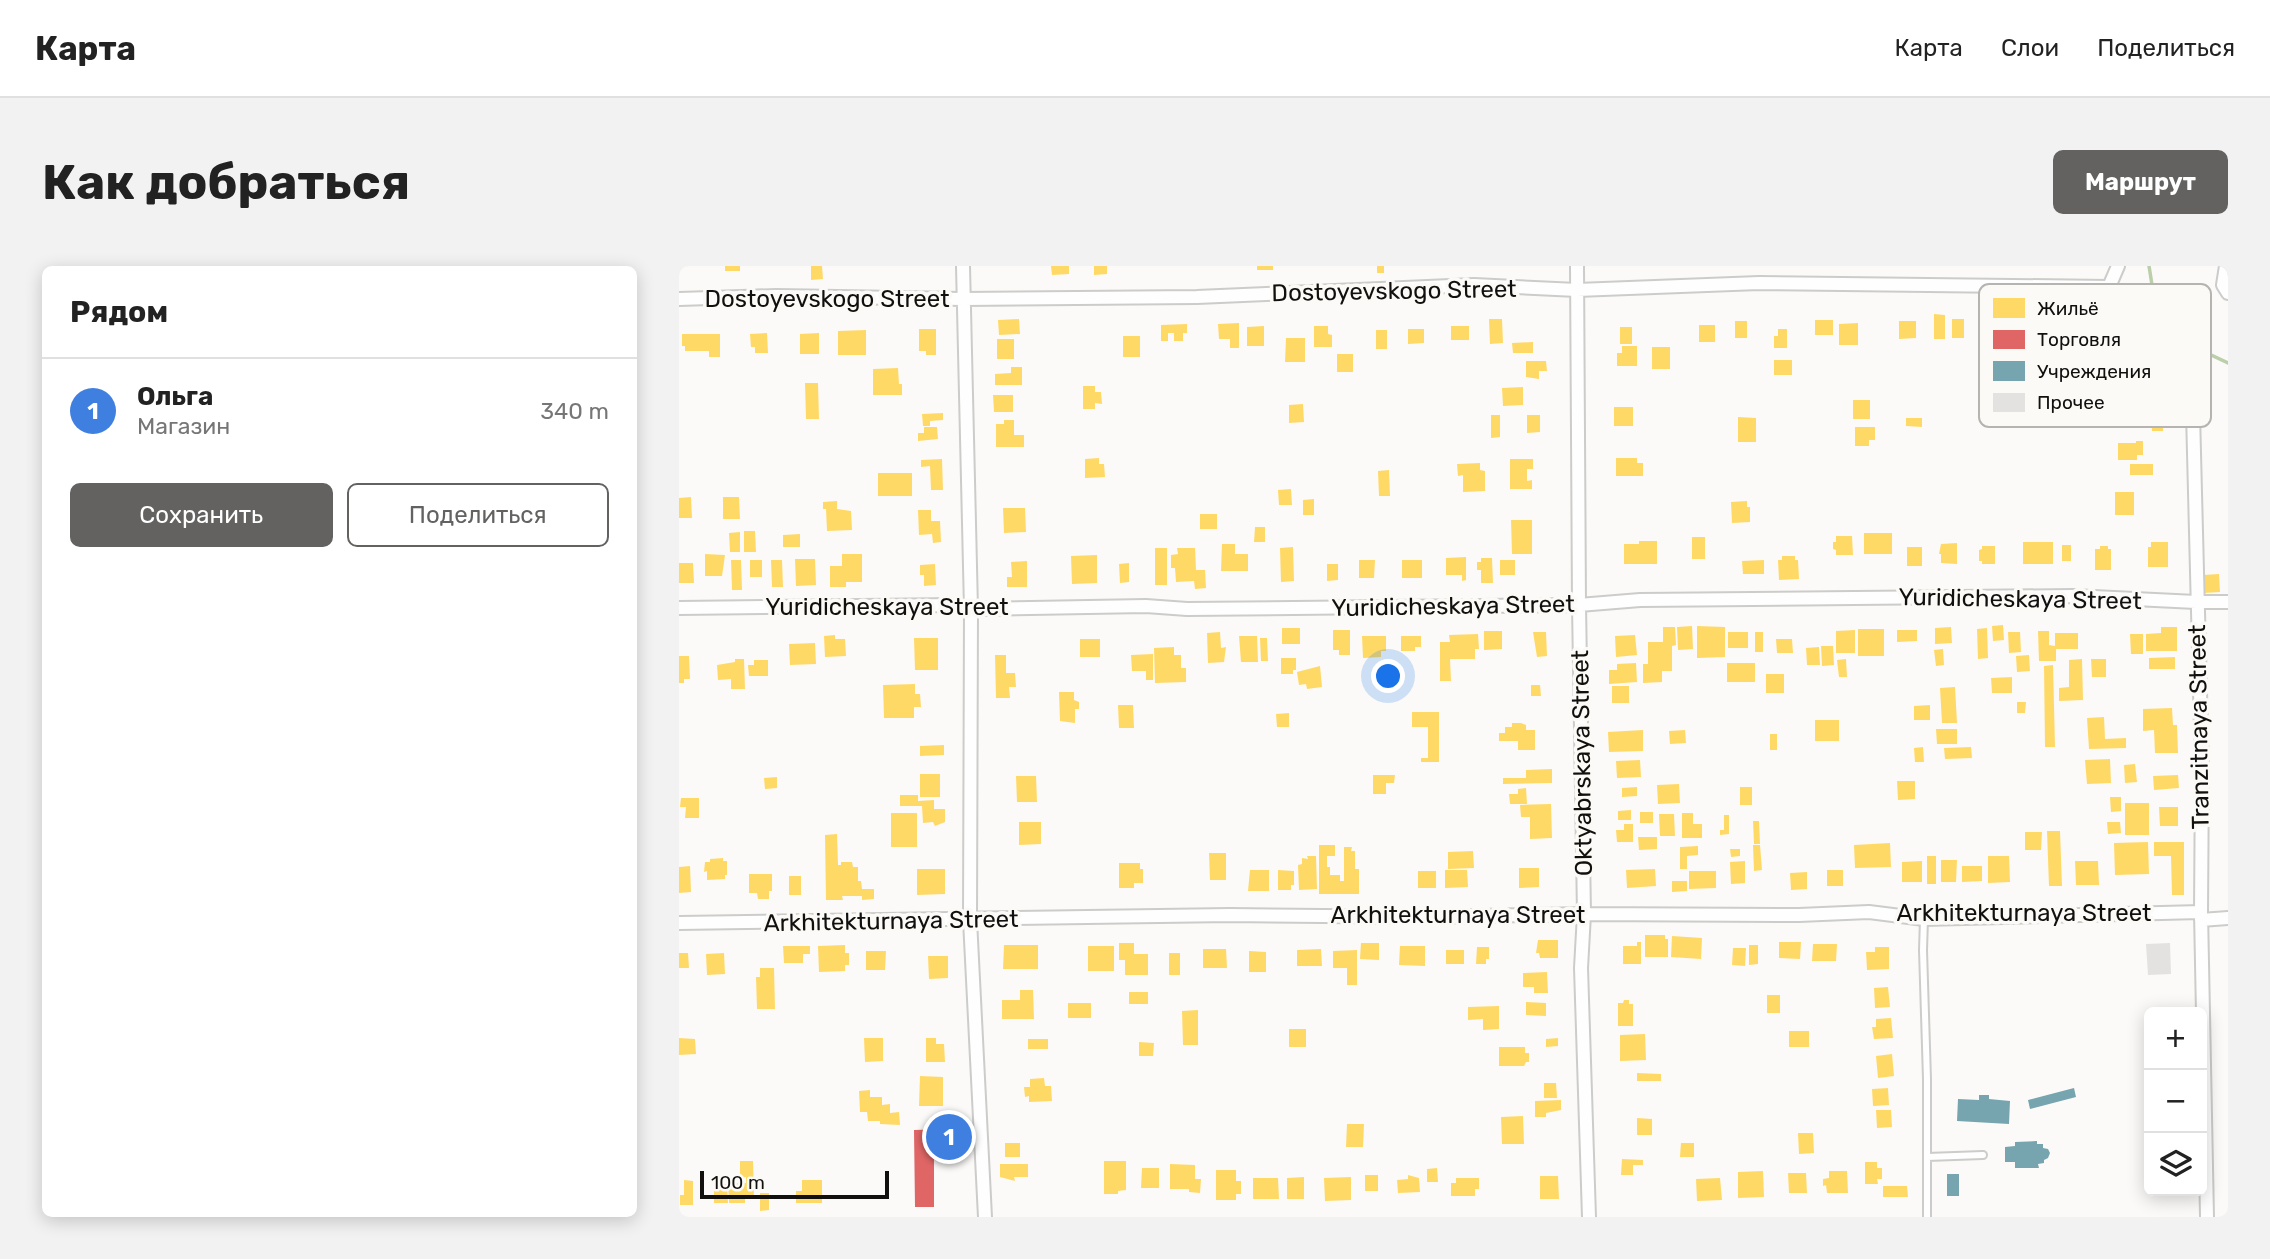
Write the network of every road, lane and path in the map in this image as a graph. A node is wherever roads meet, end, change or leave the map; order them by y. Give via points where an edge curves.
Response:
1 (963, 266) edge
2 (1577, 266) edge
3 (2118, 266) edge
4 (2226, 266) edge
5 (2110, 284) edge
6 (1979, 286) edge
7 (1577, 290) junction
8 (2228, 293) edge
9 (679, 299) edge
10 (963, 299) junction
11 (2193, 427) edge
12 (2228, 602) edge
13 (2196, 603) junction
14 (1579, 605) junction
15 (679, 608) edge
16 (971, 609) junction
17 (1584, 914) junction
18 (2201, 916) junction
19 (2228, 918) edge
20 (1924, 919) junction
21 (970, 920) junction
22 (679, 923) edge
23 (1983, 1155) dead end
24 (1927, 1157) junction
25 (985, 1217) edge
26 (1589, 1217) edge
27 (1927, 1217) edge
28 (2207, 1217) edge

1 - 10 street
2 - 7 street, Oktyabrskaya Street
3 - 5 street
4 - 8 street via 2223,285
6 - 7 street, Dostoyevskogo Street via 1759,283
7 - 10 street, Dostoyevskogo Street via 1475,285 1198,297
7 - 14 street, Oktyabrskaya Street
9 - 10 street, Dostoyevskogo Street
10 - 16 street
11 - 13 street, Tranzitnaya Street
12 - 13 street, Yuridicheskaya Street
13 - 14 street, Yuridicheskaya Street via 2073,596 1640,600
13 - 18 street, Tranzitnaya Street
14 - 16 street, Yuridicheskaya Street
14 - 17 street, Oktyabrskaya Street
15 - 16 street, Yuridicheskaya Street via 957,605
16 - 21 street
17 - 20 street, Arkhitekturnaya Street via 1869,912
17 - 21 street, Arkhitekturnaya Street
17 - 26 street, Oktyabrskaya Street via 1581,968
18 - 19 street, Arkhitekturnaya Street
18 - 20 street, Arkhitekturnaya Street
18 - 28 street, Tranzitnaya Street
20 - 24 lane
21 - 22 street, Arkhitekturnaya Street
21 - 25 street
23 - 24 lane
24 - 27 lane

